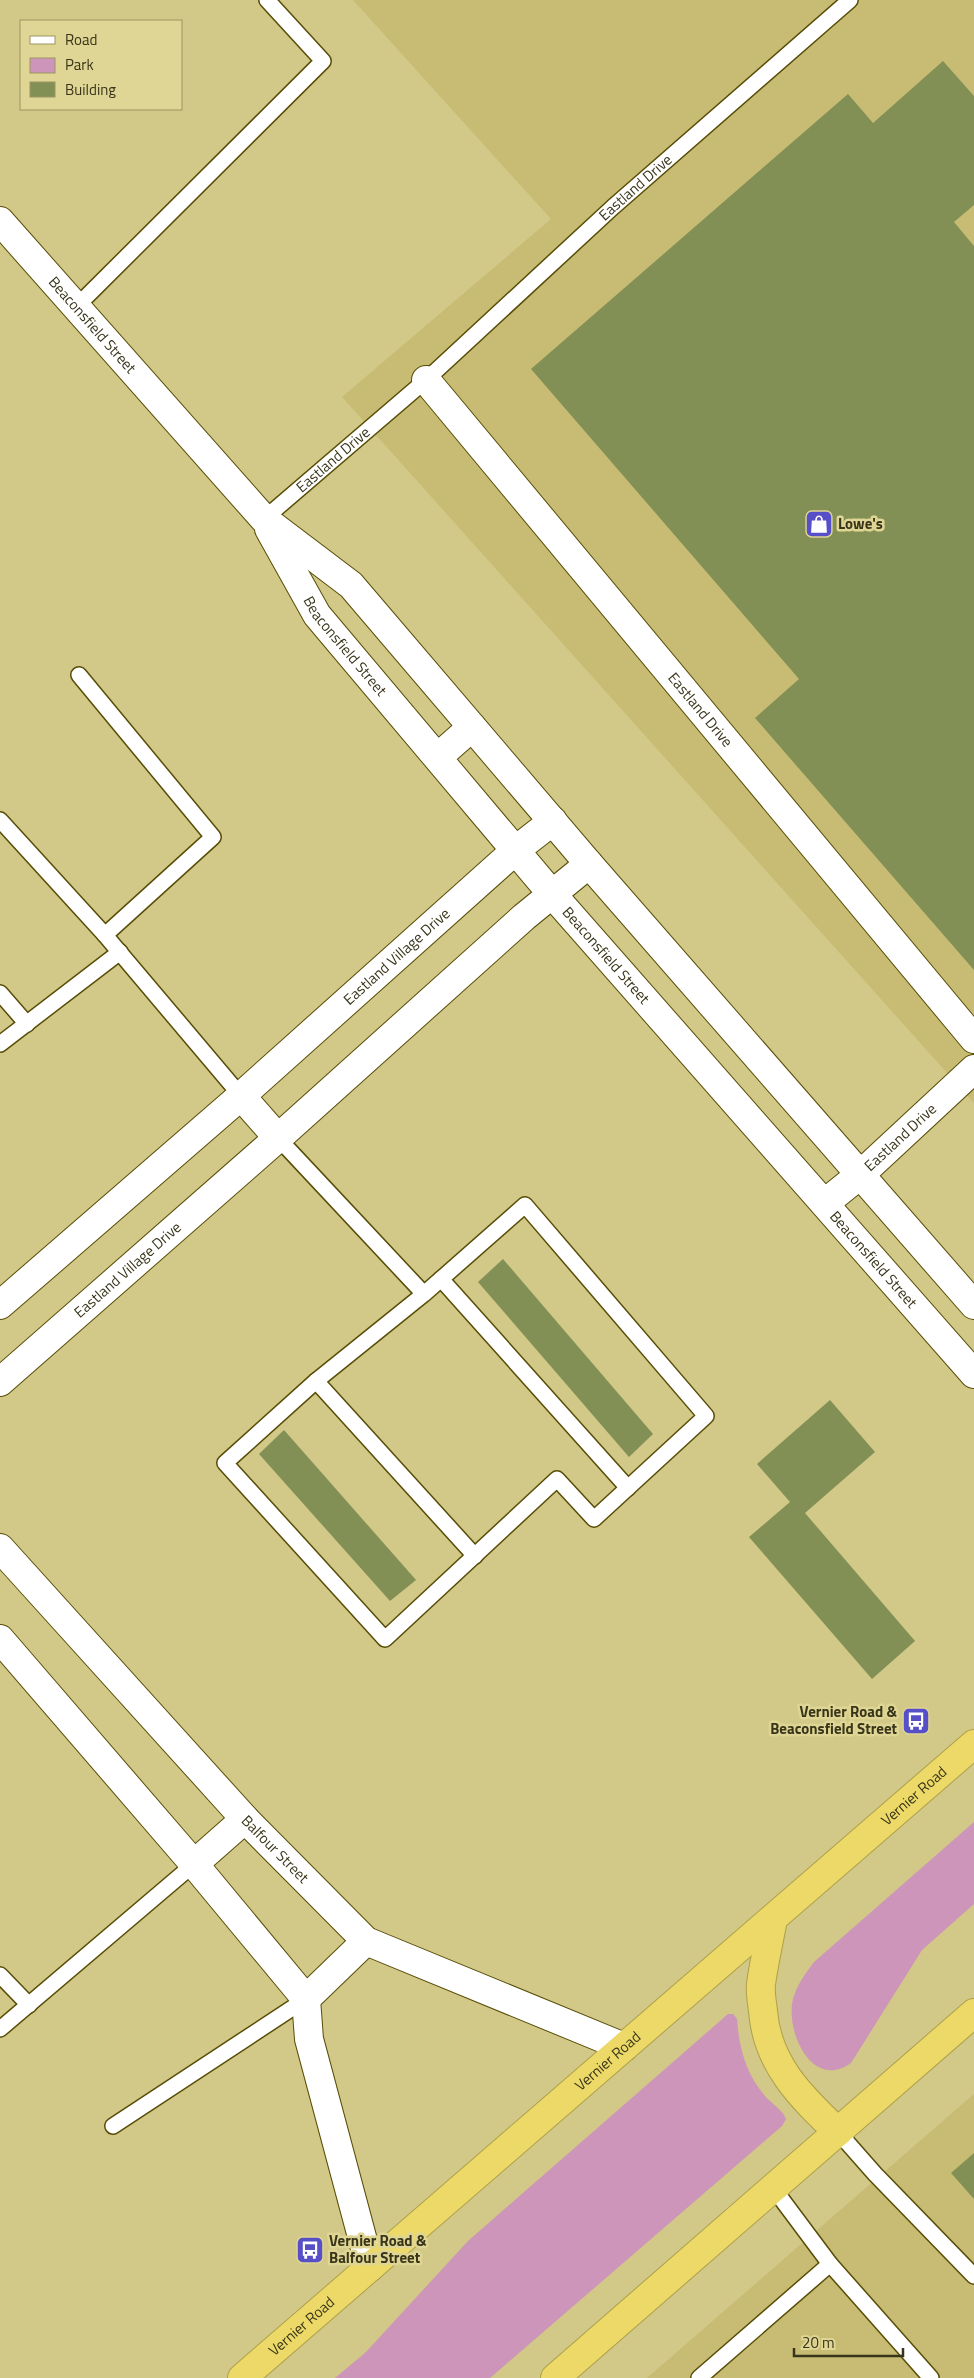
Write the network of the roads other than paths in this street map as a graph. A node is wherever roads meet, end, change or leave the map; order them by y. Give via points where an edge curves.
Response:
1 (267, 0) edge
2 (850, 0) edge
3 (0, 221) edge
4 (76, 308) junction
5 (426, 380) junction
6 (264, 519) junction
7 (79, 675) dead end
8 (472, 727) junction
9 (438, 757) junction
10 (0, 820) edge
11 (553, 821) junction
12 (516, 849) junction
13 (589, 864) junction
14 (552, 894) junction
15 (105, 935) junction
16 (120, 952) junction
17 (0, 993) edge
18 (27, 1024) junction
19 (974, 1039) edge
20 (0, 1044) edge
21 (974, 1069) edge
22 (242, 1096) junction
23 (278, 1138) junction
24 (861, 1174) junction
25 (825, 1203) junction
26 (442, 1279) junction
27 (424, 1294) junction
28 (0, 1305) edge
29 (974, 1305) edge
30 (974, 1374) edge
31 (316, 1381) junction
32 (0, 1382) edge
33 (628, 1488) junction
34 (0, 1548) edge
35 (475, 1556) junction
36 (0, 1639) edge
37 (974, 1744) edge
38 (245, 1818) junction
39 (194, 1864) junction
40 (773, 1919) junction
41 (366, 1941) junction
42 (0, 1975) edge
43 (306, 1999) junction
44 (28, 2005) junction
45 (974, 2013) edge
46 (0, 2029) edge
47 (624, 2047) junction
48 (113, 2126) dead end
49 (838, 2132) junction
50 (774, 2189) junction
51 (830, 2264) junction
52 (370, 2267) junction
53 (974, 2276) edge
54 (242, 2378) edge
55 (555, 2378) edge
56 (699, 2378) edge
57 (931, 2378) edge

1 - 4 lane via 323,61
2 - 5 lane, Eastland Drive via 613,207
3 - 4 street, Beaconsfield Street
4 - 6 street, Beaconsfield Street
5 - 6 lane, Eastland Drive
5 - 19 street, Eastland Drive
6 - 8 street, Beaconsfield Street via 351,585
6 - 9 street, Beaconsfield Street via 317,615
7 - 15 lane via 213,837
8 - 9 street
8 - 11 street, Beaconsfield Street
9 - 12 street, Beaconsfield Street
10 - 15 lane
11 - 12 street, Eastland Village Drive
11 - 13 street, Beaconsfield Street
12 - 14 street, Beaconsfield Street
12 - 22 street, Eastland Village Drive
13 - 14 street, Eastland Village Drive
13 - 24 street, Beaconsfield Street
14 - 23 street, Eastland Village Drive
14 - 25 street, Beaconsfield Street
15 - 16 lane
16 - 18 lane
16 - 22 lane
17 - 18 lane
18 - 20 lane
21 - 24 street, Eastland Drive
22 - 23 street
22 - 28 street, Eastland Village Drive
23 - 27 lane
23 - 32 street, Eastland Village Drive
24 - 25 street, Eastland Drive
24 - 29 street, Beaconsfield Street
25 - 30 street, Beaconsfield Street
26 - 27 lane
26 - 33 lane
26 - 33 lane via 525,1205 706,1416
27 - 31 lane
31 - 35 lane
31 - 35 lane via 224,1463 384,1639
33 - 35 lane via 594,1519 557,1479
34 - 38 street, Balfour Street
36 - 39 street
37 - 40 highway, Vernier Road
38 - 39 street
38 - 41 street, Balfour Street
39 - 43 street
39 - 44 lane
40 - 47 highway, Vernier Road
40 - 49 highway via 761,1986 767,2039 789,2082
41 - 43 street
41 - 47 street, Balfour Street
42 - 44 lane
43 - 48 lane
43 - 52 street via 309,2039
44 - 46 lane
45 - 49 highway
47 - 52 highway, Vernier Road
49 - 50 highway
49 - 53 lane
50 - 51 lane
50 - 55 highway
51 - 56 lane
51 - 57 lane
52 - 54 highway, Vernier Road

